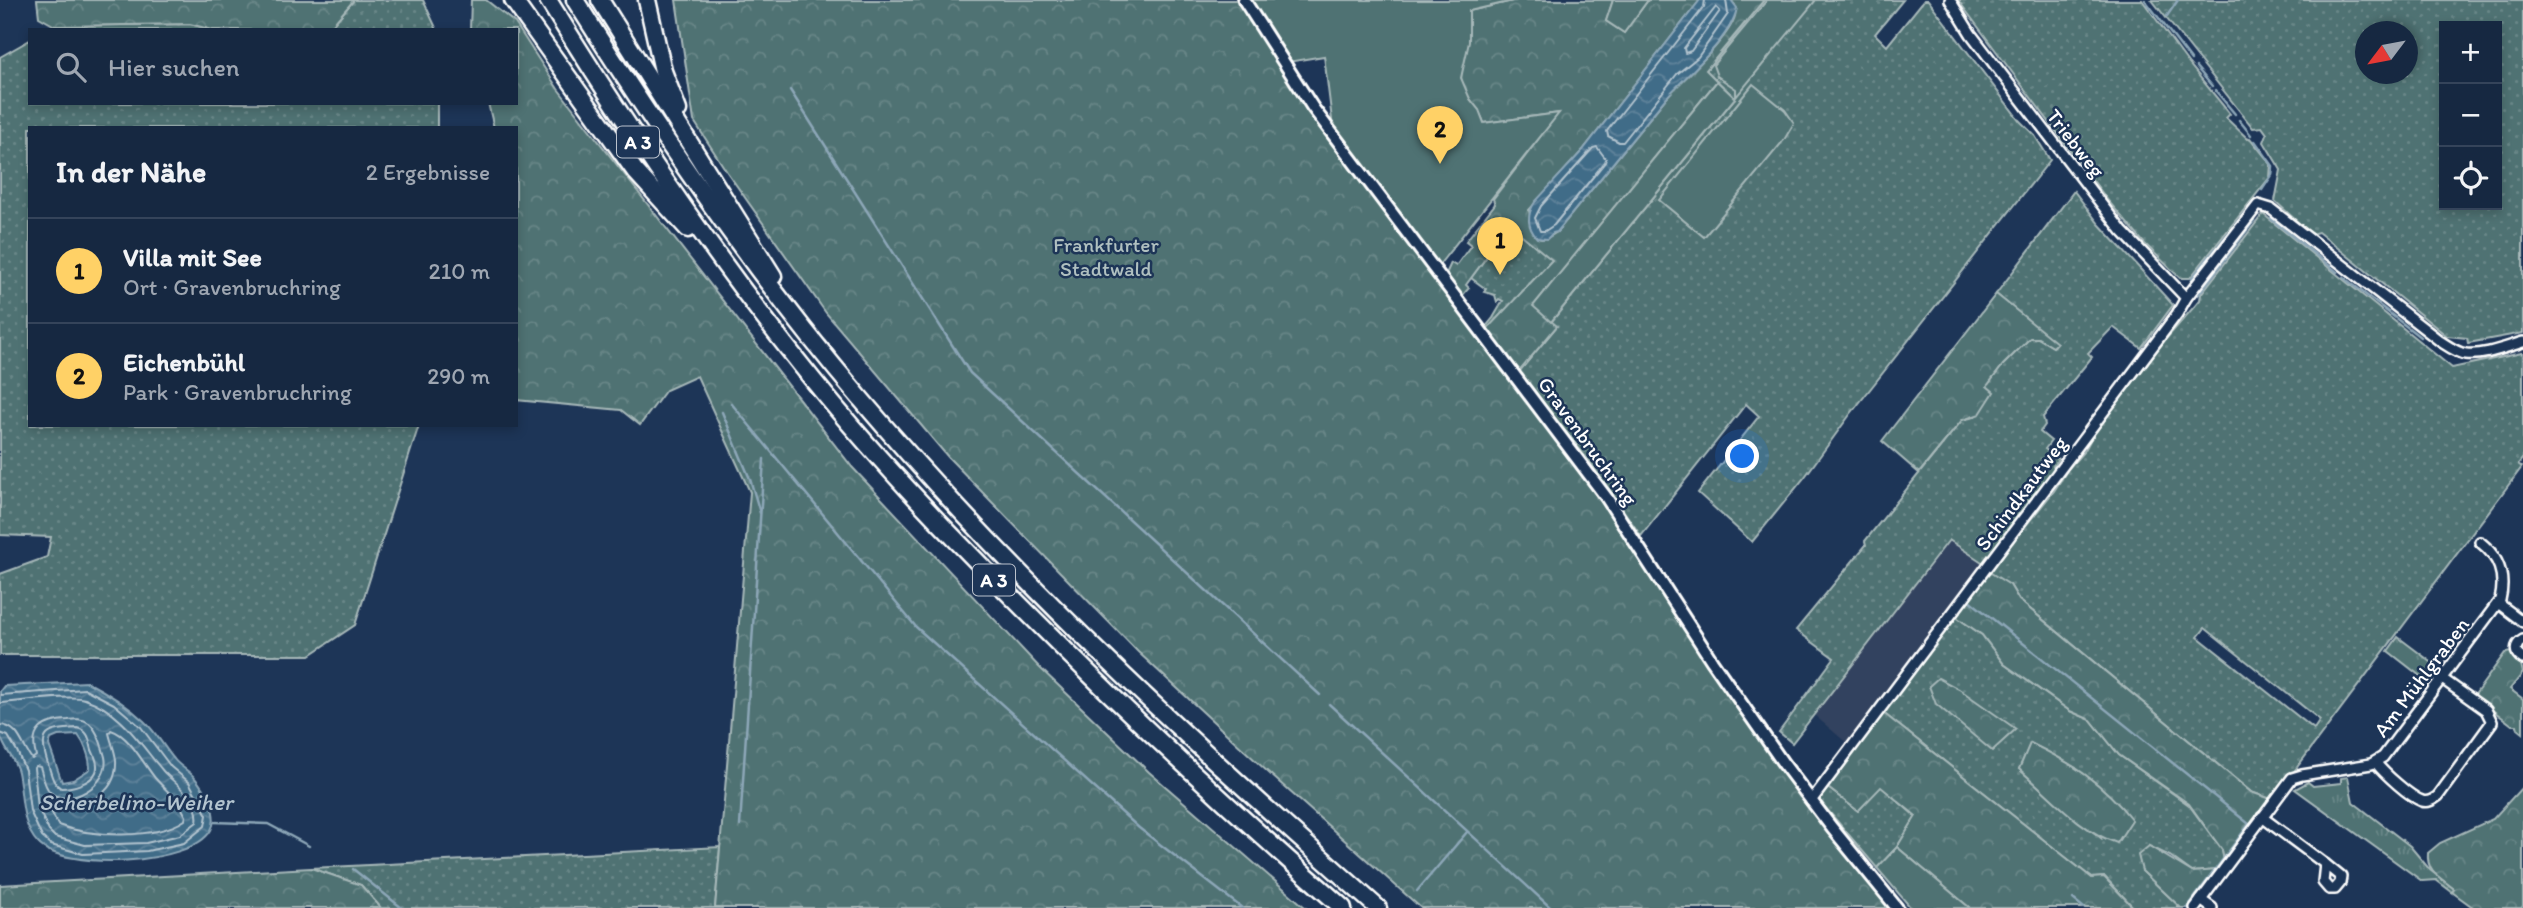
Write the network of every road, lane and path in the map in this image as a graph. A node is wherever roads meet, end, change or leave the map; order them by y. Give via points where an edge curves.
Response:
1 (513, 0) edge
2 (548, 0) edge
3 (575, 0) edge
4 (600, 0) edge
5 (648, 0) edge
6 (1244, 0) edge
7 (1950, 0) edge
8 (701, 163) junction
9 (734, 281) junction
10 (2186, 298) junction
11 (799, 324) junction
12 (2523, 342) edge
13 (2480, 542) dead end
14 (2498, 603) junction
15 (2523, 622) edge
16 (2523, 640) edge
17 (2523, 659) edge
18 (2441, 678) junction
19 (2376, 763) junction
20 (1811, 801) junction
21 (2262, 817) junction
22 (2325, 864) dead end
23 (2201, 900) junction
24 (1343, 908) edge
25 (1378, 908) edge
26 (1897, 908) edge
27 (2195, 908) edge
28 (2212, 908) edge

1 - 9 highway via 635,171
2 - 9 highway, A 3
3 - 11 highway, A 3 via 704,197
4 - 8 highway
5 - 8 highway via 663,71
6 - 20 street, Gravenbruchring via 1313,107 1606,497 1733,693
7 - 10 street, Triebweg via 2122,231
8 - 11 highway via 762,256
9 - 24 highway, A 3 via 858,433 980,565 1198,780
10 - 12 street, Schindkautweg via 2258,205 2281,217 2454,349 2467,354
10 - 20 street, Schindkautweg
11 - 25 highway, A 3 via 924,471 1057,612 1242,789
13 - 14 street via 2498,560 2502,589
14 - 15 street
14 - 18 street, Am Mühlgraben
16 - 17 street via 2516,650
18 - 19 street, Am Mühlgraben
18 - 19 street via 2486,710 2492,722 2438,796 2420,801
19 - 21 street, Am Mühlgraben via 2296,776
20 - 26 street, Gravenbruchring
21 - 22 street
21 - 23 street, Am Mühlgraben
23 - 27 street, Am Mühlgraben
23 - 28 street

